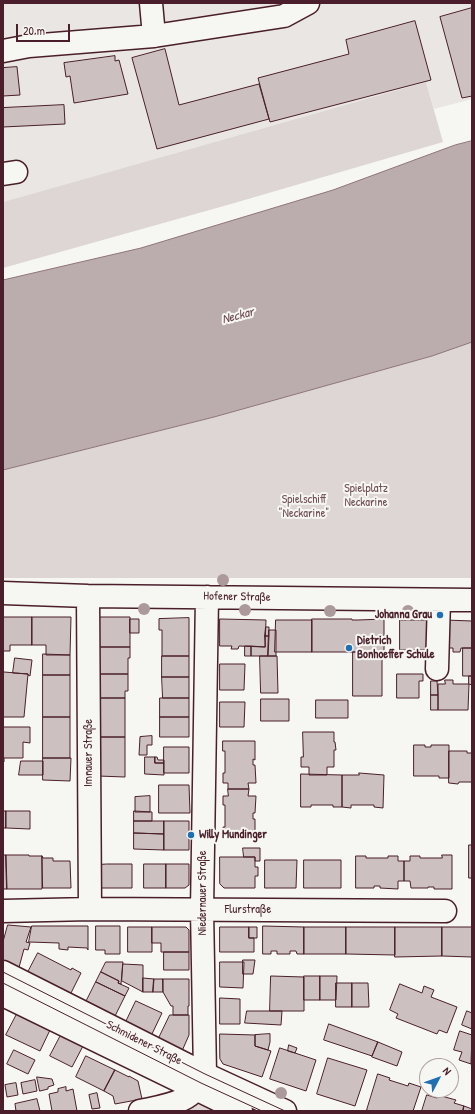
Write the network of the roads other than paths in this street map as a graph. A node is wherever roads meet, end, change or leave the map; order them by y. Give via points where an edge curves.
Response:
1 (151, 3) edge
2 (309, 3) edge
3 (154, 36) junction
4 (3, 42) edge
5 (29, 46) junction
6 (3, 51) edge
7 (3, 593) edge
8 (88, 596) junction
9 (207, 597) junction
10 (439, 600) junction
11 (472, 600) edge
12 (437, 670) dead end
13 (90, 909) junction
14 (202, 910) junction
15 (3, 911) edge
16 (445, 911) dead end
17 (3, 972) edge
18 (3, 995) edge
19 (201, 1082) junction
20 (140, 1111) edge
21 (241, 1111) edge
22 (285, 1111) edge

1 - 3 street
2 - 3 street via 284,16
3 - 5 street
4 - 5 street
5 - 6 street
7 - 8 street, Hofener Straße
8 - 9 street, Hofener Straße
8 - 13 street, Imnauer Straße
9 - 10 street, Hofener Straße
9 - 14 street, Niedernauer Straße
10 - 11 street, Hofener Straße
10 - 12 street
13 - 14 street, Flurstraße
13 - 15 street, Flurstraße
14 - 16 street, Flurstraße
14 - 19 street, Niedernauer Straße
17 - 19 street, Schmidener Straße
18 - 19 street, Schmidener Straße
19 - 20 street via 185,1098 167,1106
19 - 21 street, Schmidener Straße
19 - 22 street, Schmidener Straße

